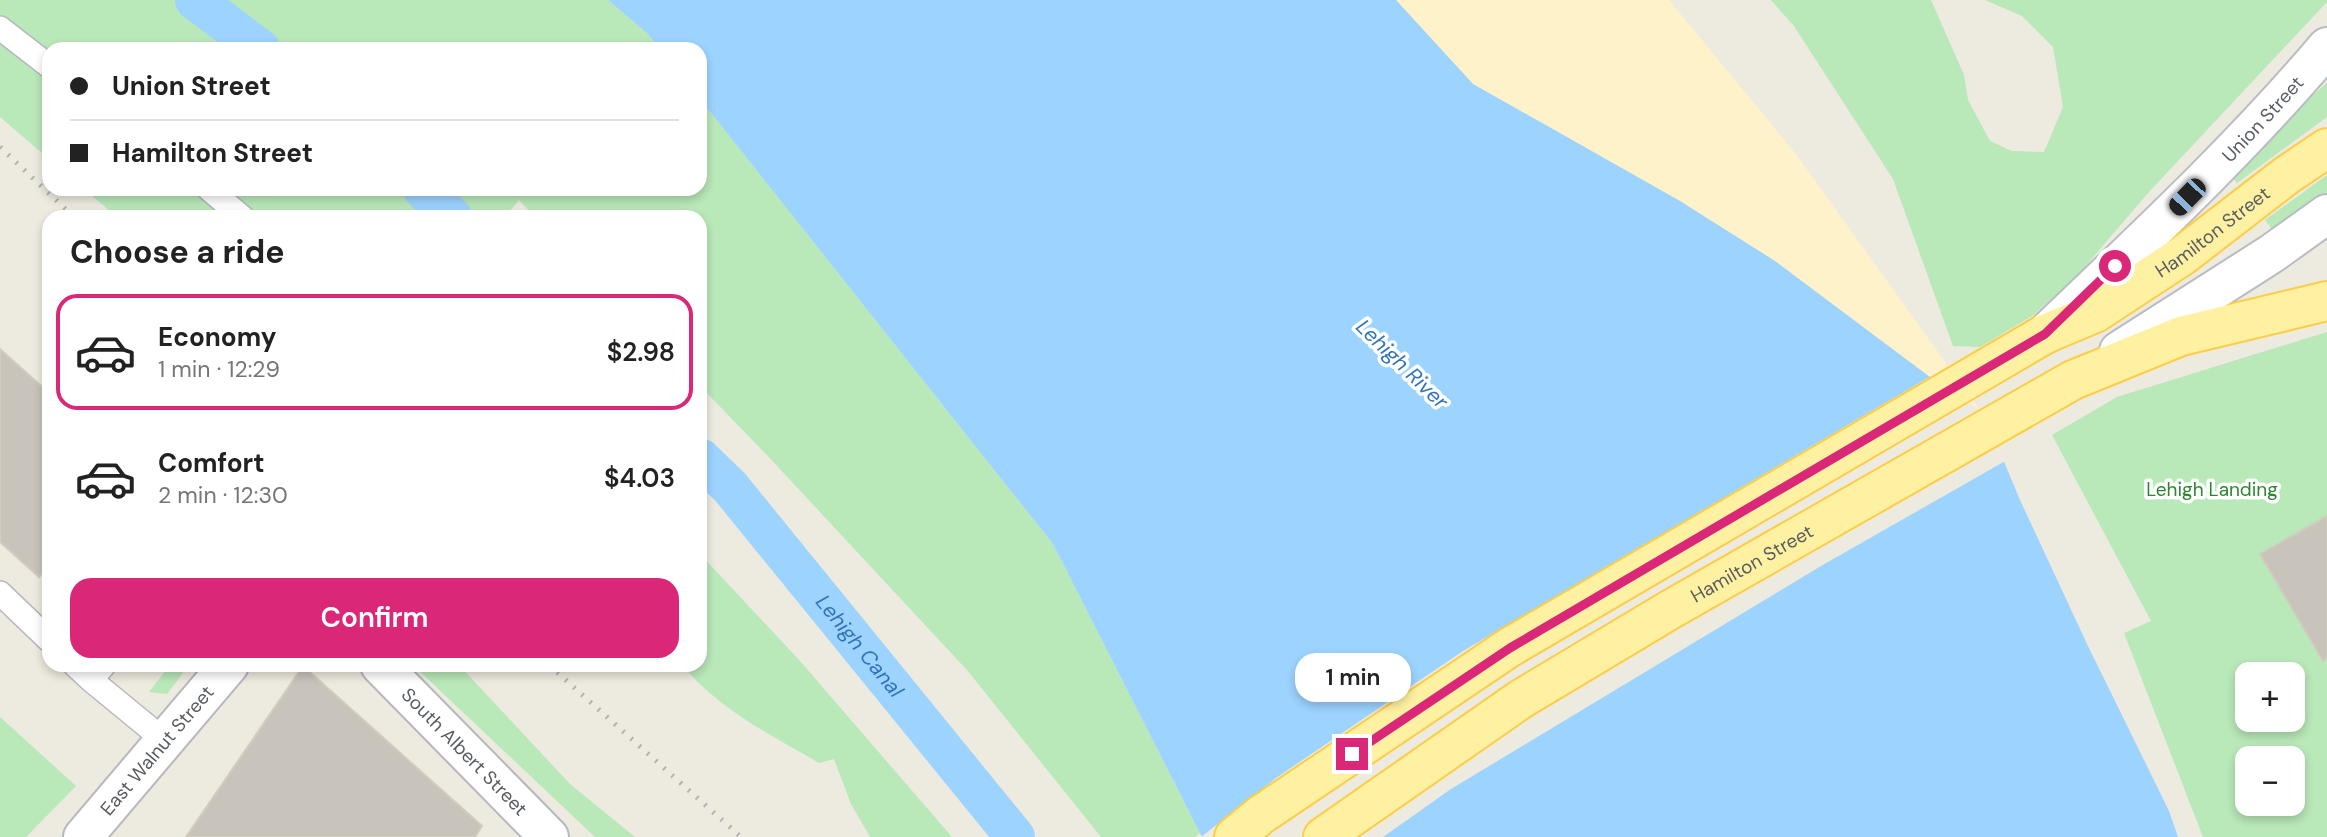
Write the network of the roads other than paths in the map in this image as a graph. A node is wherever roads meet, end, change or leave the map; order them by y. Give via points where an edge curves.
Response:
1 (0, 29) edge
2 (2327, 47) edge
3 (42, 61) edge
4 (2327, 148) edge
5 (217, 196) edge
6 (234, 210) edge
7 (2327, 214) edge
8 (2327, 301) edge
9 (2045, 334) junction
10 (2073, 380) junction
11 (0, 593) edge
12 (42, 633) edge
13 (92, 672) edge
14 (223, 672) edge
15 (387, 672) edge
16 (164, 740) junction
17 (83, 837) edge
18 (549, 837) edge
19 (1234, 837) edge
20 (1323, 837) edge

1 - 3 lane
2 - 9 main road, Union Street via 2168,216
4 - 9 main road, Hamilton Street via 2182,256 2095,313
5 - 6 lane
7 - 10 main road
8 - 10 main road, Hamilton Street via 2181,336
9 - 19 main road, Hamilton Street via 1510,648
10 - 20 main road, Hamilton Street via 1521,699
11 - 12 lane
13 - 16 lane via 132,716
14 - 16 main road, East Walnut Street
15 - 18 main road, South Albert Street
16 - 17 main road, East Walnut Street

